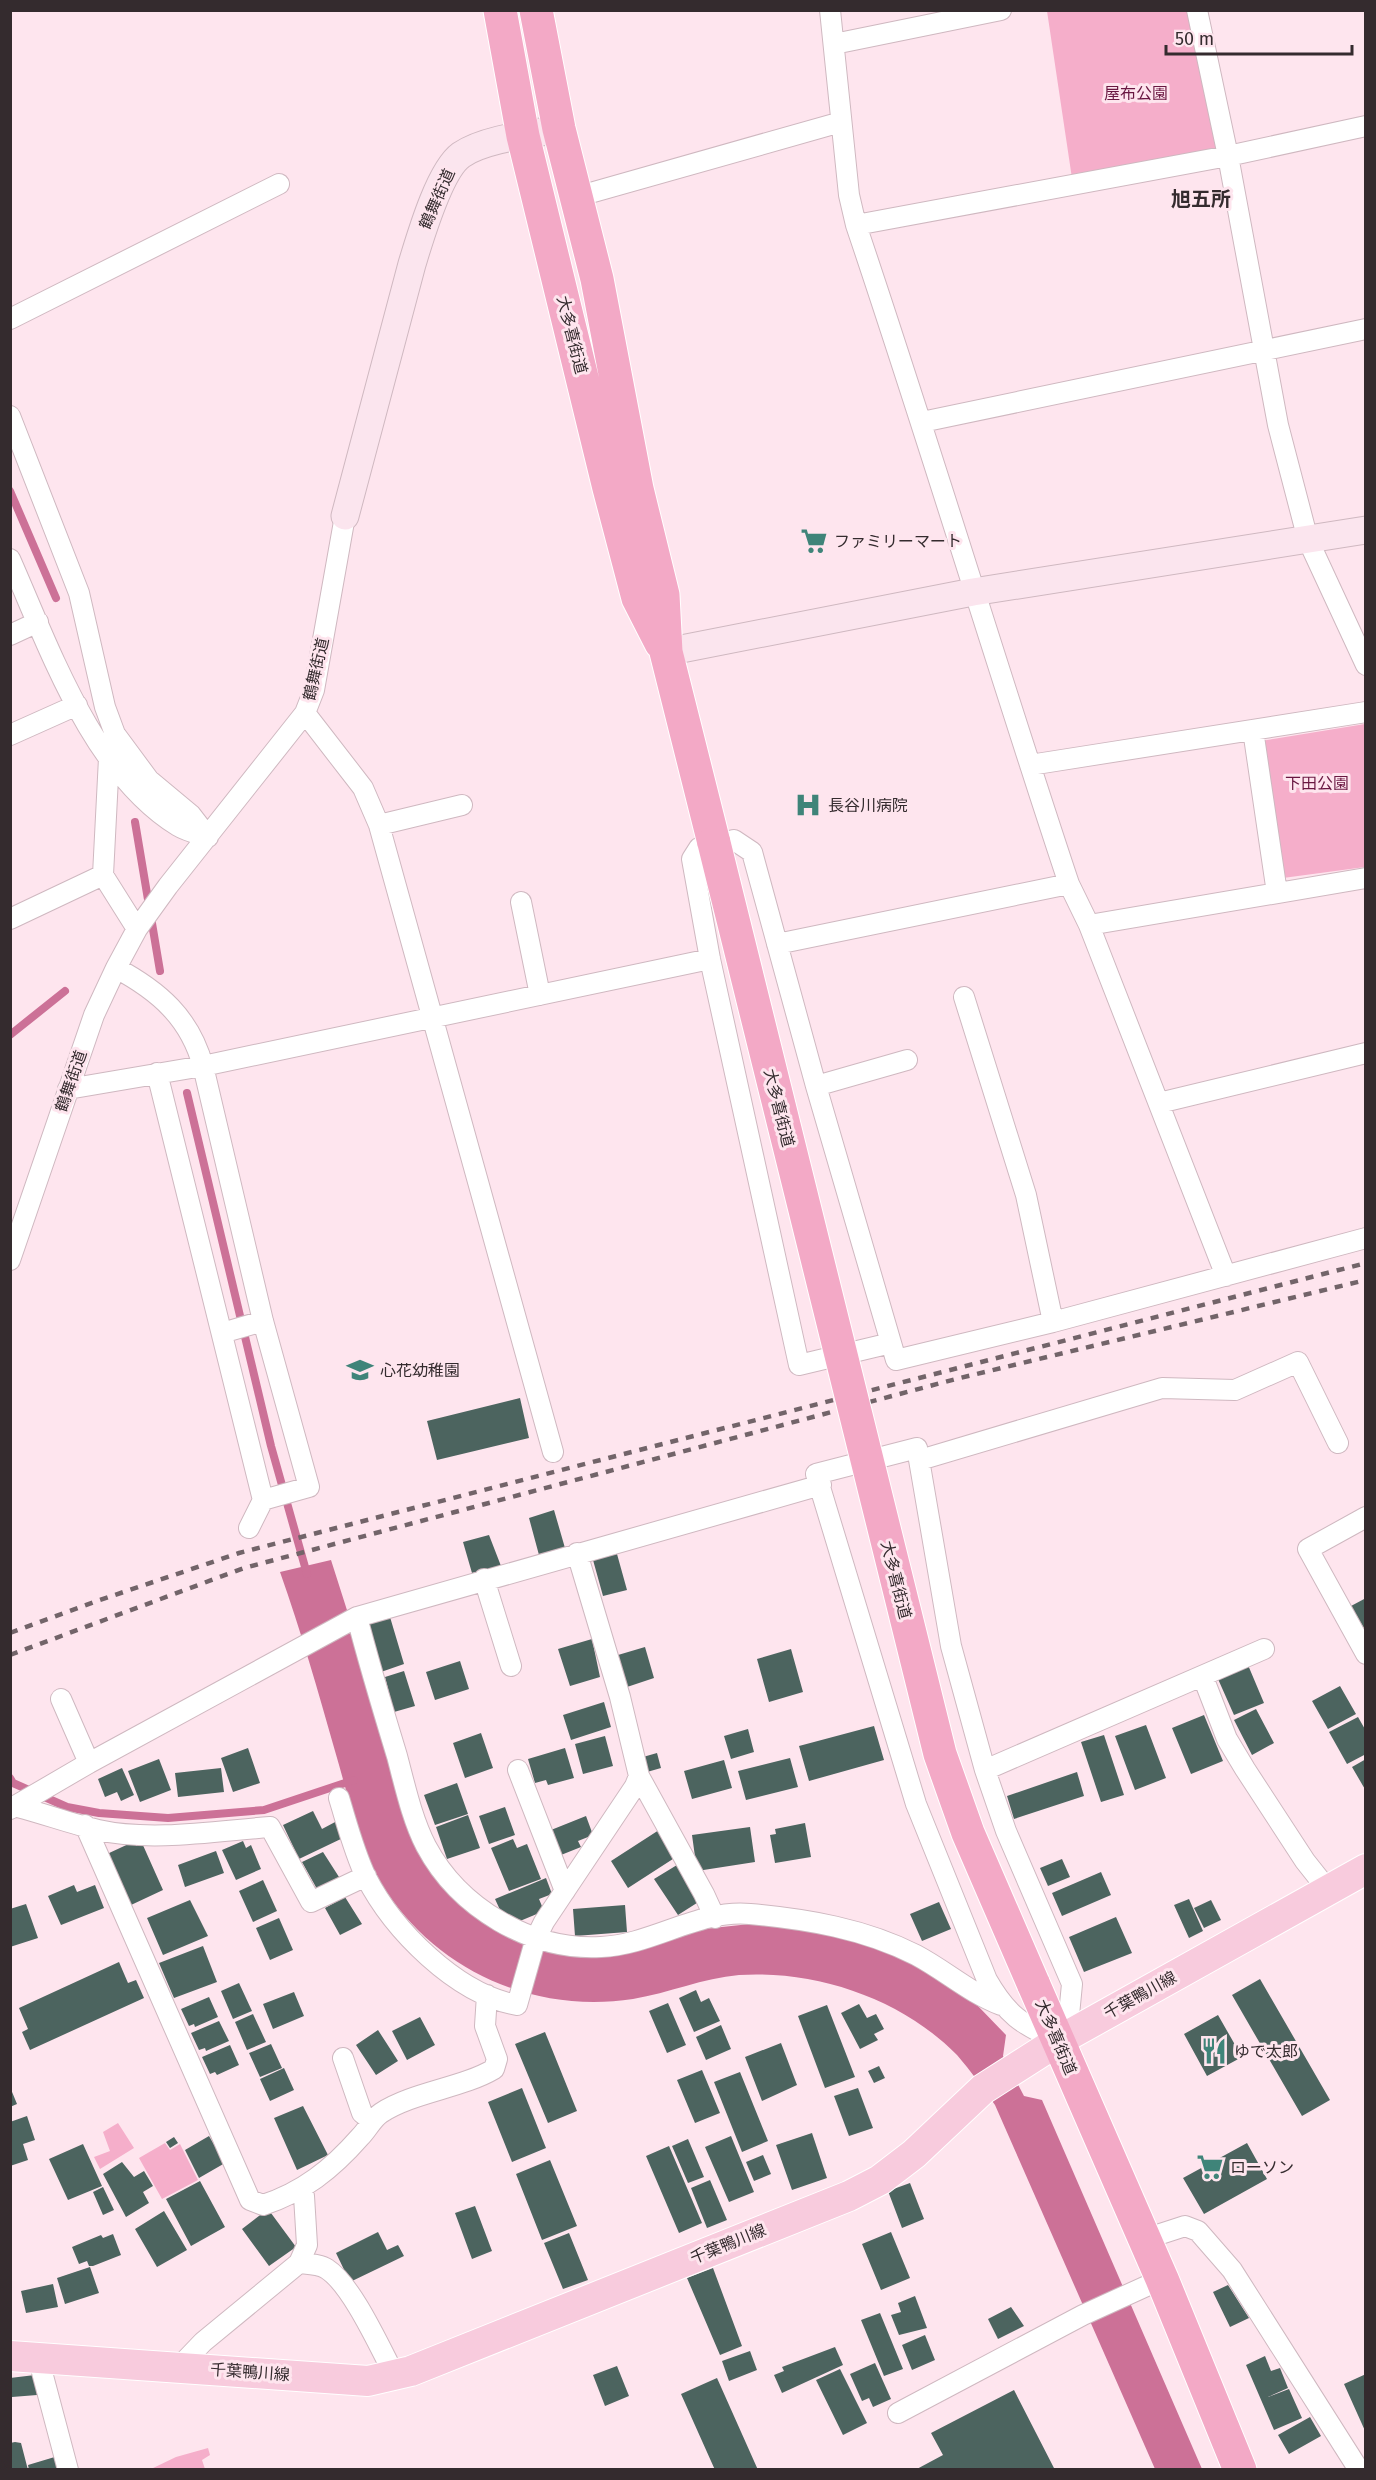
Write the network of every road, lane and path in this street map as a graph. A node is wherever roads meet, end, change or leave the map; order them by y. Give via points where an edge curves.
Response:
1 (500, 10) edge
2 (536, 10) edge
3 (830, 10) edge
4 (1001, 10) edge
5 (1197, 10) edge
6 (834, 44) junction
7 (842, 123) junction
8 (1365, 126) edge
9 (559, 129) junction
10 (523, 136) junction
11 (1228, 156) junction
12 (279, 184) dead end
13 (576, 197) junction
14 (856, 225) junction
15 (10, 318) edge
16 (1365, 329) edge
17 (1263, 350) junction
18 (10, 416) edge
19 (922, 422) junction
20 (345, 516) joint
21 (1365, 530) edge
22 (1308, 540) junction
23 (10, 559) edge
24 (973, 592) junction
25 (38, 622) junction
26 (10, 635) edge
27 (666, 652) junction
28 (1365, 665) edge
29 (77, 705) junction
30 (305, 712) junction
31 (1365, 712) edge
32 (1253, 730) junction
33 (10, 735) edge
34 (109, 758) junction
35 (1030, 765) junction
36 (462, 805) dead end
37 (379, 825) junction
38 (208, 837) junction
39 (714, 843) junction
40 (103, 875) junction
41 (1365, 878) edge
42 (1069, 884) junction
43 (1277, 893) junction
44 (521, 902) dead end
45 (10, 920) edge
46 (1089, 925) junction
47 (137, 929) junction
48 (777, 944) junction
49 (710, 959) junction
50 (116, 968) junction
51 (540, 995) junction
52 (964, 997) dead end
53 (434, 1018) junction
54 (1365, 1053) edge
55 (907, 1060) dead end
56 (203, 1066) junction
57 (157, 1073) junction
58 (816, 1086) junction
59 (68, 1089) junction
60 (1159, 1103) junction
61 (1365, 1238) edge
62 (10, 1260) edge
63 (1226, 1276) junction
64 (263, 1321) junction
65 (1053, 1322) junction
66 (222, 1333) junction
67 (891, 1343) junction
68 (1338, 1443) dead end
69 (553, 1452) dead end
70 (920, 1460) junction
71 (821, 1485) junction
72 (263, 1500) junction
73 (1365, 1517) edge
74 (249, 1528) dead end
75 (577, 1553) junction
76 (484, 1579) junction
77 (354, 1618) junction
78 (1264, 1649) dead end
79 (1365, 1654) edge
80 (511, 1666) dead end
81 (1203, 1677) junction
82 (61, 1699) dead end
83 (88, 1763) junction
84 (518, 1770) dead end
85 (985, 1770) junction
86 (639, 1776) junction
87 (339, 1798) dead end
88 (14, 1808) edge
89 (85, 1825) junction
90 (1365, 1869) edge
91 (366, 1876) junction
92 (1328, 1890) junction
93 (565, 1891) junction
94 (715, 1918) junction
95 (536, 1938) junction
96 (487, 1995) junction
97 (1001, 2005) junction
98 (1058, 2041) junction
99 (343, 2058) dead end
100 (372, 2121) junction
101 (301, 2191) junction
102 (1145, 2239) junction
103 (299, 2263) junction
104 (1162, 2279) junction
105 (24, 2356) edge
106 (179, 2367) junction
107 (394, 2376) junction
108 (898, 2413) dead end
109 (68, 2469) edge
110 (1239, 2469) edge
111 (1359, 2469) edge

1 - 10 highway, 大多喜街道
2 - 9 highway, 大多喜街道
3 - 6 street
4 - 6 street
5 - 11 street
6 - 7 street
7 - 13 street
7 - 14 street
8 - 11 street
9 - 10 street, 鶴舞街道
9 - 13 highway, 大多喜街道
10 - 20 street, 鶴舞街道 via 461,155 445,178 424,224 409,274
10 - 27 highway, 大多喜街道 via 638,598
11 - 14 street
11 - 17 street
12 - 15 street
13 - 27 highway, 大多喜街道 via 597,279 637,489 663,595
14 - 19 street
16 - 17 street
17 - 19 street
17 - 22 street
18 - 38 street via 79,593 105,707 115,734 149,780 191,815
19 - 24 street
20 - 30 street, 鶴舞街道 via 314,690
21 - 22 street
22 - 24 street
22 - 28 street
23 - 25 street
24 - 27 street
24 - 35 street
25 - 26 street
25 - 29 street
27 - 39 highway, 大多喜街道
29 - 33 street
29 - 34 street
30 - 37 street via 363,788
30 - 38 street, 鶴舞街道
31 - 32 street
32 - 35 street
32 - 43 street
34 - 38 street via 153,807 179,827
34 - 40 street
35 - 42 street
36 - 37 street
37 - 53 street
38 - 47 street, 鶴舞街道
39 - 48 street via 734,840 752,852
39 - 49 street via 699,848 692,859
39 - 98 highway, 大多喜街道, bridge via 940,1754 968,1833
40 - 45 street
40 - 47 street
41 - 43 street
42 - 46 street
42 - 48 street
43 - 46 street
44 - 51 street
46 - 60 street
47 - 50 street, 鶴舞街道
48 - 58 street
49 - 51 street
49 - 67 street via 799,1365
50 - 56 street via 142,982 186,1023
50 - 59 street, 鶴舞街道 via 94,1015
51 - 53 street
52 - 65 street via 1026,1195
53 - 56 street
53 - 69 street
54 - 60 street
55 - 58 street
56 - 57 street
56 - 64 street
57 - 59 street
57 - 66 street
58 - 67 street
59 - 62 street, 鶴舞街道
60 - 63 street
61 - 63 street
63 - 65 street
64 - 66 street
64 - 72 street via 309,1487
65 - 67 street via 896,1360
66 - 72 street
68 - 70 street via 1298,1362 1235,1390 1162,1388
70 - 71 street via 916,1448 816,1474
70 - 85 street via 951,1646
71 - 75 street
71 - 97 street via 916,1804 987,1980
72 - 74 street
73 - 79 street via 1308,1549
75 - 76 street
75 - 86 street
76 - 77 street
76 - 80 street
77 - 83 street
77 - 95 street via 426,1846 466,1897 490,1917
78 - 81 street
81 - 85 street
81 - 92 street via 1227,1738 1245,1769
82 - 83 street
83 - 88 street
84 - 93 street
85 - 98 street via 1005,1831 1072,1984 1069,2015
86 - 93 street
86 - 94 street
87 - 91 street
88 - 89 street
89 - 91 street via 142,1834 270,1827 311,1902
89 - 101 street via 250,2200 263,2205
90 - 92 main road, 千葉鴨川線
91 - 96 street via 390,1914 420,1948
92 - 98 main road, 千葉鴨川線
93 - 95 street
94 - 95 street via 611,1947 573,1947
94 - 97 street via 749,1913 857,1932 916,1956 952,1976 977,1996
95 - 96 street via 517,2005
96 - 100 street via 485,2026 497,2058 494,2069 384,2111
97 - 98 street via 1027,2027
98 - 102 highway, 大多喜街道
98 - 107 main road, 千葉鴨川線 via 983,2089 914,2154 880,2180 849,2196
99 - 100 street via 362,2113
100 - 101 street via 345,2153
101 - 103 street via 307,2245
102 - 104 highway, 大多喜街道
102 - 111 street via 1185,2226 1198,2231 1232,2270
103 - 106 street via 203,2342
103 - 107 street via 325,2267 336,2276 357,2306
104 - 108 street via 1083,2315
104 - 110 highway, 大多喜街道
105 - 106 main road, 千葉鴨川線
105 - 109 street
106 - 107 main road, 千葉鴨川線 via 368,2381

